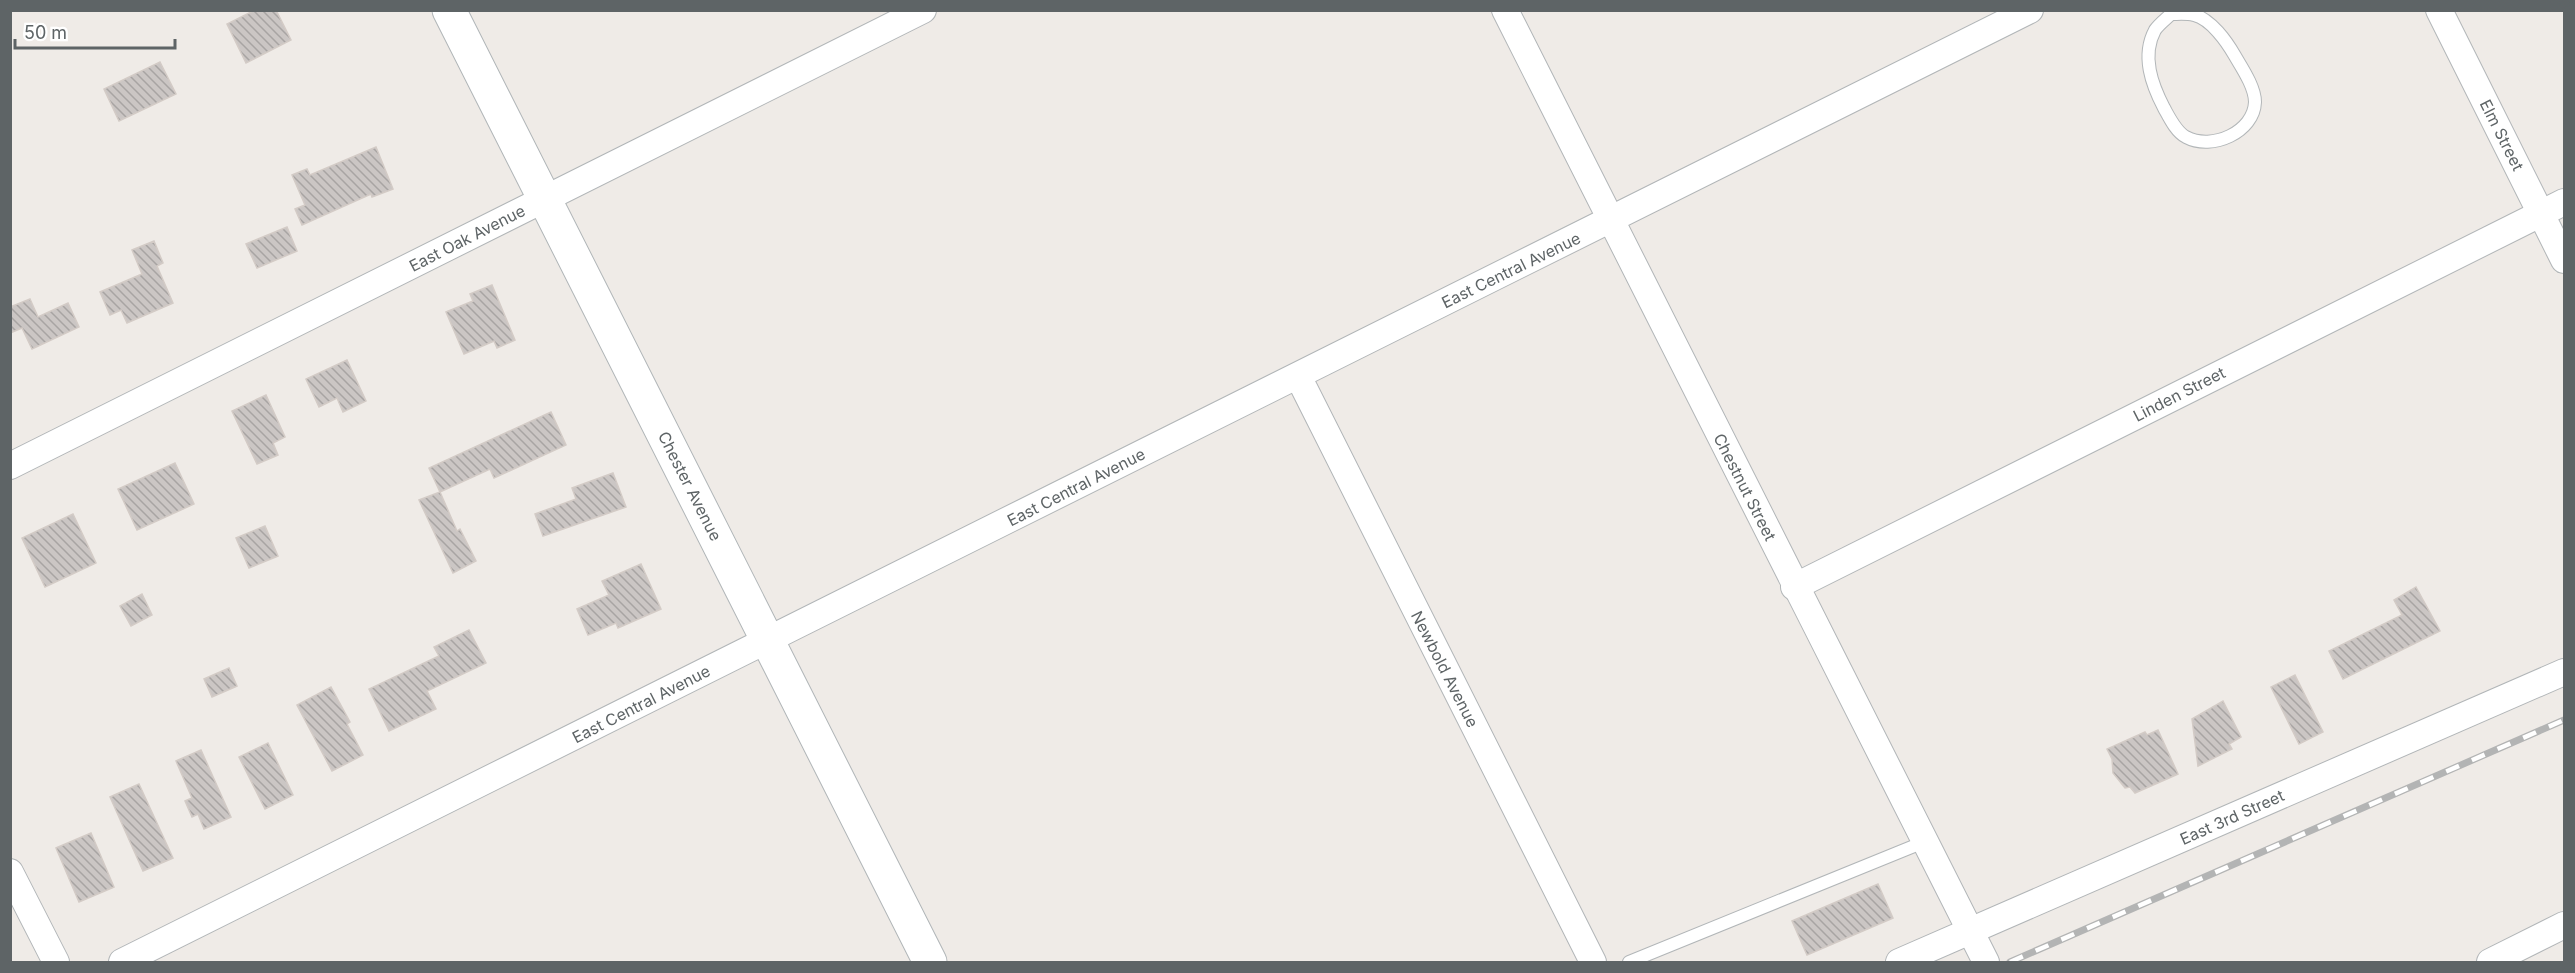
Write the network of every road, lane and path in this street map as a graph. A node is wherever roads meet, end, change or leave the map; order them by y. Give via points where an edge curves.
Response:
1 (449, 10) edge
2 (923, 10) edge
3 (1505, 10) edge
4 (2030, 10) edge
5 (2439, 10) edge
6 (2170, 12) edge
7 (543, 200) junction
8 (2565, 202) edge
9 (2541, 213) junction
10 (1611, 220) junction
11 (2565, 260) edge
12 (1298, 376) junction
13 (10, 466) edge
14 (1794, 587) junction
15 (768, 641) junction
16 (2565, 672) edge
17 (1924, 842) junction
18 (10, 872) edge
19 (2565, 925) edge
20 (1970, 932) junction
21 (56, 963) edge
22 (122, 963) edge
23 (930, 963) edge
24 (1593, 963) edge
25 (1629, 963) edge
26 (1899, 963) edge
27 (1986, 963) edge
28 (2490, 963) edge

1 - 7 main road, Chester Avenue
2 - 7 street, East Oak Avenue
3 - 10 street, Chestnut Street
4 - 10 street, East Central Avenue
5 - 9 street, Elm Street
6 - 6 lane via 2155,30 2148,55 2152,87 2170,120 2185,137 2206,143 2232,136 2251,120 2255,100 2245,74 2226,40 2205,22 2196,15
7 - 13 street, East Oak Avenue
7 - 15 main road, Chester Avenue
8 - 9 street, Linden Street
9 - 11 street, Elm Street
9 - 14 street, Linden Street
10 - 12 street, East Central Avenue
10 - 14 street, Chestnut Street
12 - 15 street, East Central Avenue
12 - 24 street, Newbold Avenue
14 - 17 street, Chestnut Street
15 - 22 street, East Central Avenue
15 - 23 main road, Chester Avenue
16 - 20 street, East 3rd Street
17 - 20 street, Chestnut Street
17 - 25 lane
18 - 21 street
19 - 28 street
20 - 26 street, East 3rd Street
20 - 27 street, Chestnut Street

